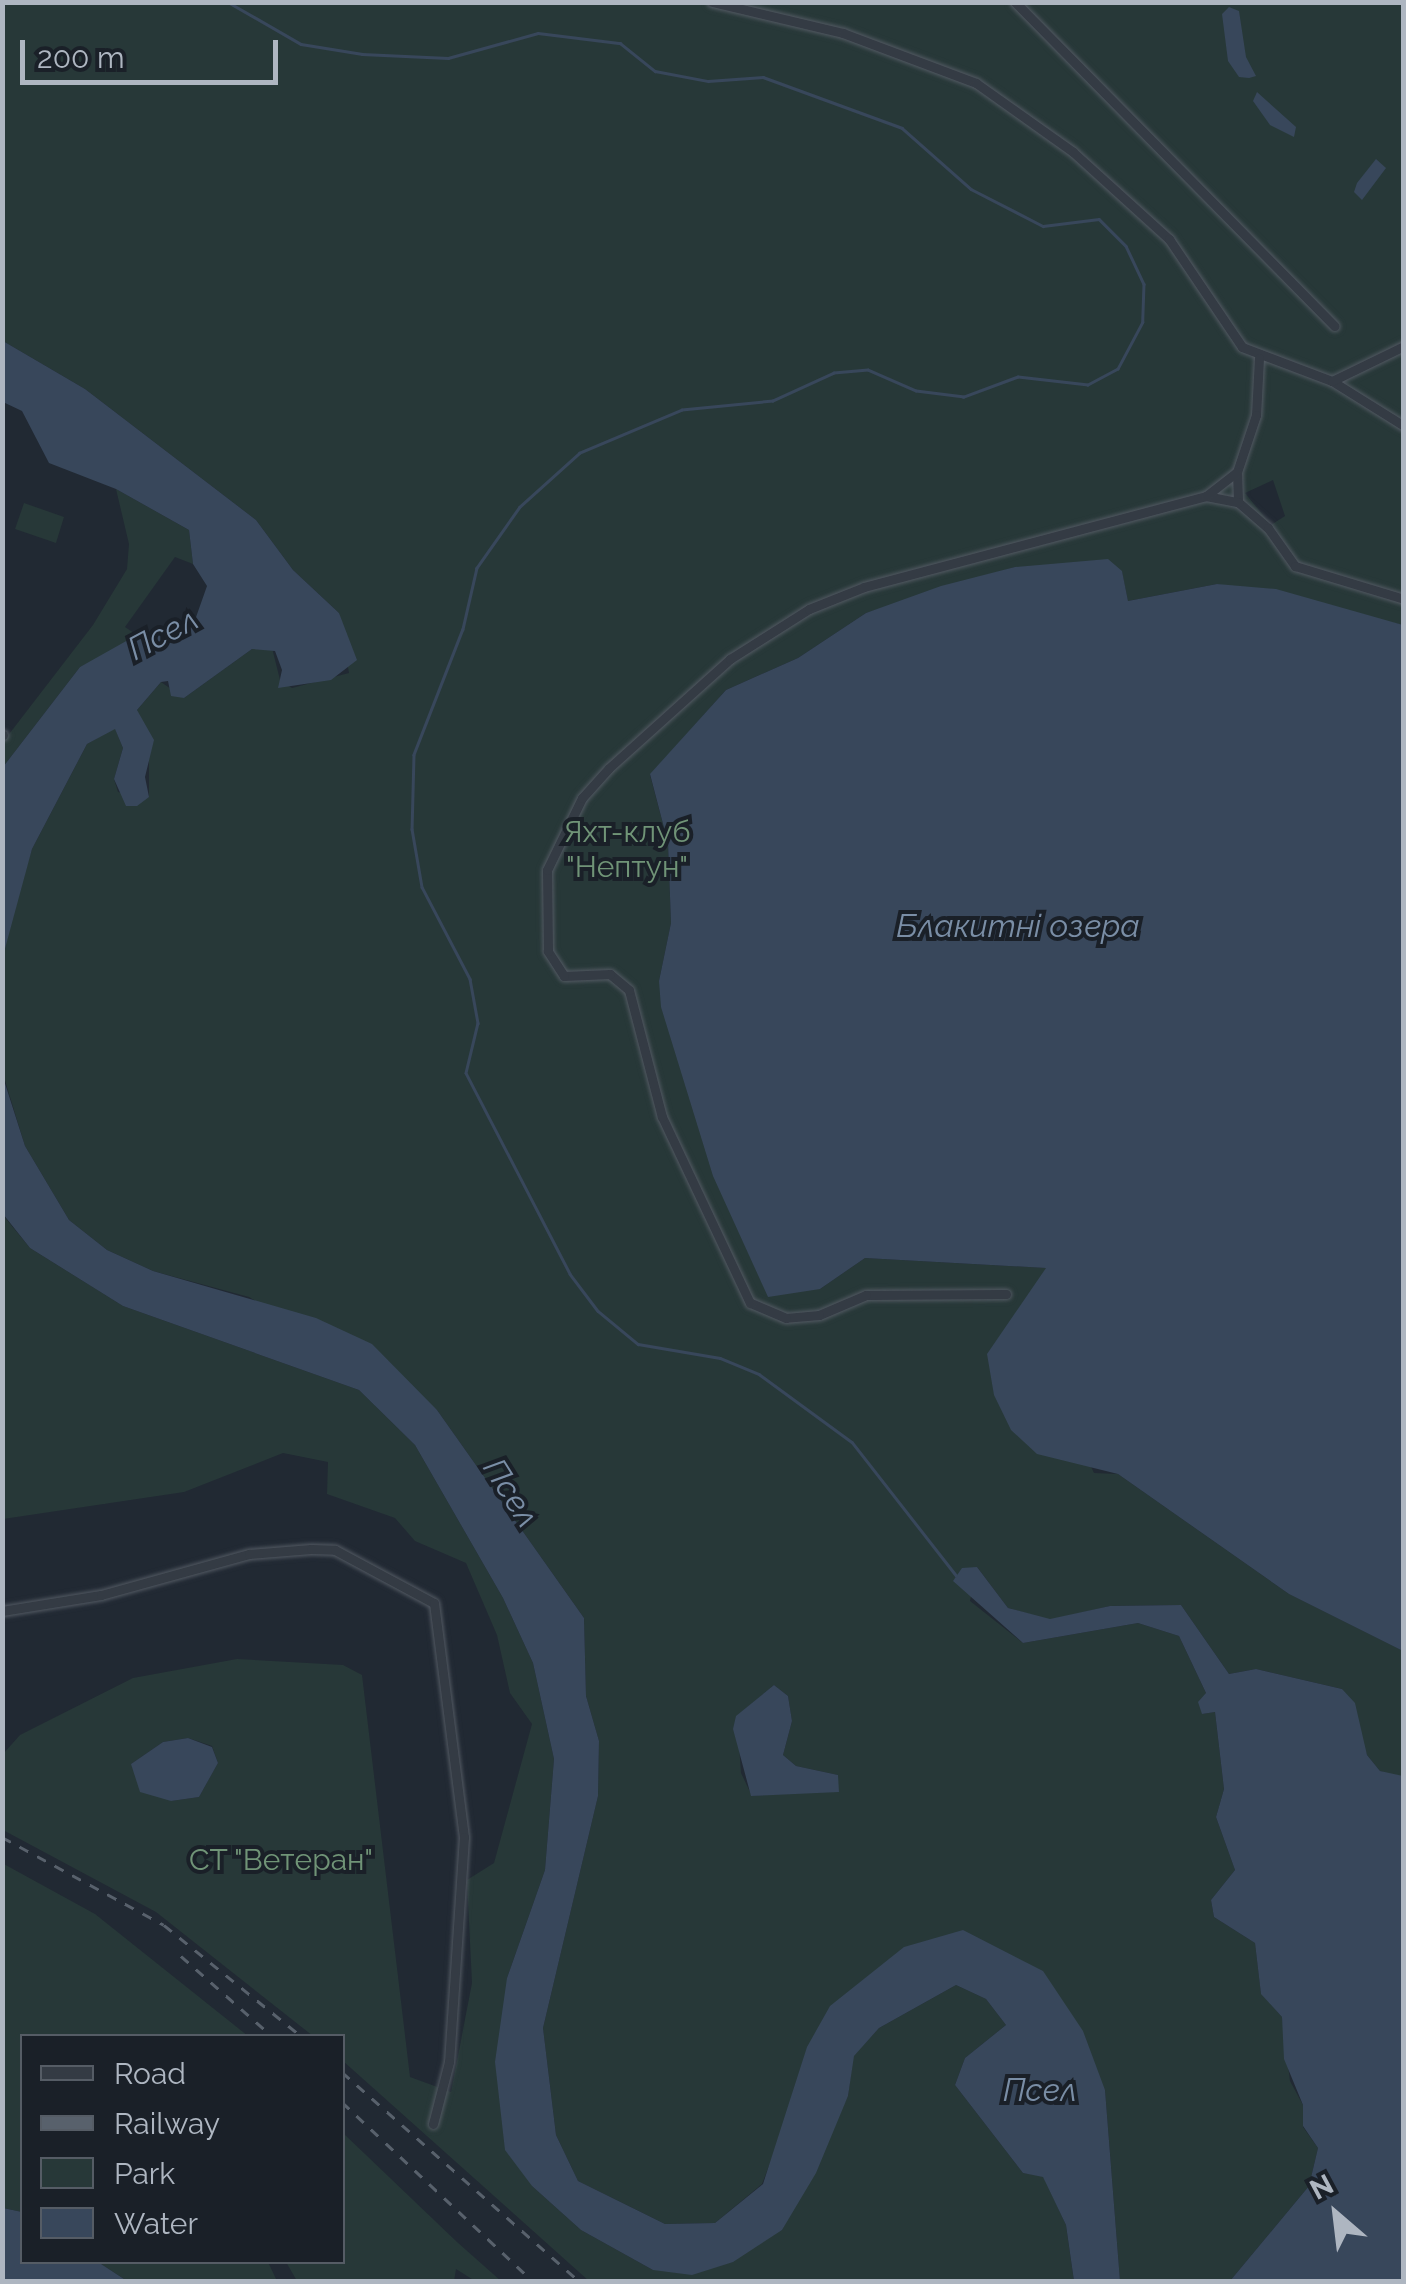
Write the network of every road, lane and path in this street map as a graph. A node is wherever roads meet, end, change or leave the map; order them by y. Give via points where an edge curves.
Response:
1 (712, 2) edge
2 (1015, 2) edge
3 (1334, 326) dead end
4 (1404, 346) edge
5 (1259, 358) junction
6 (1332, 381) junction
7 (1404, 426) edge
8 (1237, 472) junction
9 (1206, 496) junction
10 (1238, 502) junction
11 (1404, 599) edge
12 (1006, 1294) dead end
13 (2, 1611) edge
14 (433, 2124) dead end

1 - 5 street via 843,33 976,84 1073,152 1169,239 1223,325
2 - 3 street
4 - 6 street
5 - 6 street
5 - 8 street via 1256,416
6 - 7 street
8 - 9 street
8 - 10 street
9 - 10 street
9 - 12 street via 864,587 808,609 730,659 610,768 582,798 548,870 548,951 564,976 610,974 630,990 662,1117 750,1303 786,1318 819,1316 866,1295
10 - 11 street via 1295,566
13 - 14 street via 101,1594 250,1554 311,1549 335,1550 434,1603 464,1837 449,2062

